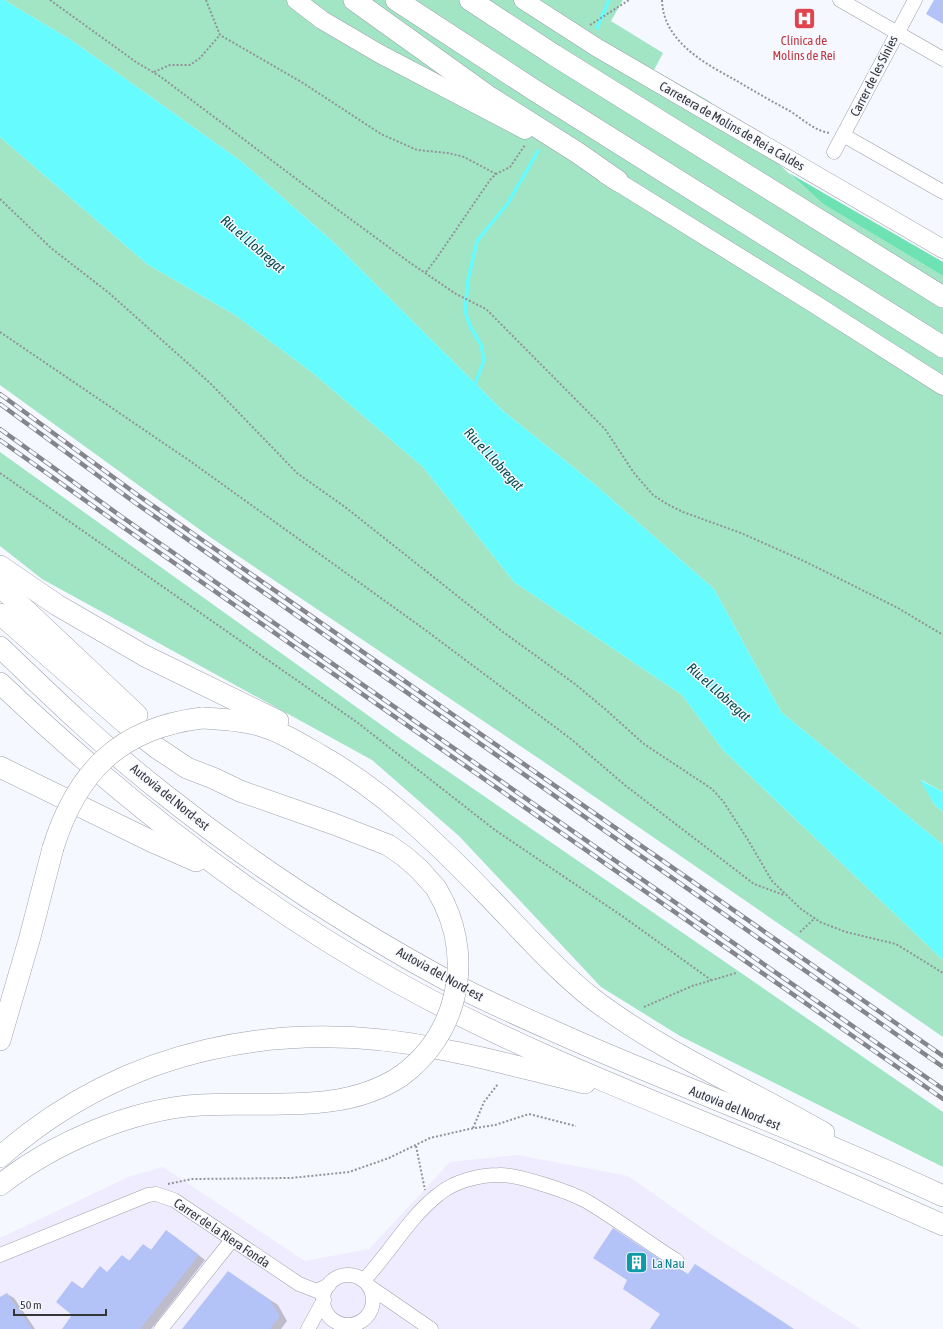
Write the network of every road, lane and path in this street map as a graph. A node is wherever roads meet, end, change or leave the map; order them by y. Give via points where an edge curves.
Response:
1 (50, 0) edge
2 (206, 0) edge
3 (296, 0) edge
4 (354, 0) edge
5 (396, 0) edge
6 (470, 0) edge
7 (523, 0) edge
8 (629, 0) edge
9 (662, 0) edge
10 (840, 0) edge
11 (915, 0) edge
12 (586, 29) dead end
13 (896, 32) junction
14 (220, 35) junction
15 (943, 59) edge
16 (153, 72) junction
17 (843, 135) junction
18 (526, 144) dead end
19 (834, 152) dead end
20 (496, 174) junction
21 (618, 181) junction
22 (943, 192) edge
23 (0, 199) edge
24 (899, 224) junction
25 (943, 244) edge
26 (943, 249) edge
27 (425, 272) junction
28 (943, 297) edge
29 (0, 332) edge
30 (943, 347) edge
31 (943, 386) edge
32 (0, 473) edge
33 (0, 566) edge
34 (0, 586) edge
35 (0, 614) edge
36 (943, 635) edge
37 (0, 647) edge
38 (0, 683) edge
39 (0, 767) edge
40 (213, 778) junction
41 (230, 875) junction
42 (785, 895) junction
43 (489, 898) junction
44 (815, 918) junction
45 (800, 932) dead end
46 (736, 973) dead end
47 (943, 973) edge
48 (711, 980) junction
49 (644, 1007) dead end
50 (0, 1040) edge
51 (498, 1084) dead end
52 (631, 1093) junction
53 (576, 1126) dead end
54 (473, 1128) junction
55 (416, 1145) junction
56 (0, 1157) edge
57 (892, 1172) junction
58 (0, 1185) edge
59 (162, 1195) junction
60 (943, 1196) edge
61 (430, 1202) junction
62 (943, 1225) edge
63 (232, 1240) junction
64 (0, 1255) edge
65 (677, 1261) dead end
66 (367, 1284) junction
67 (329, 1285) junction
68 (324, 1300) junction
69 (348, 1326) edge
70 (161, 1329) edge
71 (308, 1329) edge
72 (327, 1329) edge
73 (431, 1329) edge

1 - 16 path
2 - 14 path
3 - 21 main road via 322,20 380,54 460,94
4 - 21 highway via 488,96
5 - 30 highway
6 - 28 highway
7 - 24 main road, Carretera de Molins de Rei a Caldes via 596,47
8 - 12 path
9 - 17 path via 665,17 671,29 700,60 802,118 819,132
10 - 13 street
11 - 13 street, Carrer de les Sínies
13 - 15 street
13 - 17 street, Carrer de les Sínies
14 - 16 path via 200,58 190,65 170,65
14 - 20 path via 303,83 390,140 416,150 464,156
16 - 27 path
17 - 19 street, Carrer de les Sínies
17 - 22 street
18 - 20 path via 510,167
20 - 27 path
21 - 31 main road
23 - 42 path via 51,248 109,293 210,384 297,473 345,507 503,632 575,684 644,744 712,789 723,800 772,881
24 - 25 street
24 - 26 main road, Carretera de Molins de Rei a Caldes
27 - 36 path via 456,294 486,309 605,430 652,495 683,512 741,533 804,561 892,604
29 - 42 path via 190,461 424,629 571,739 626,786 754,884
32 - 48 path via 358,723 495,830
33 - 43 highway via 57,604 138,652 307,735 366,773 428,824
34 - 40 highway via 136,714
35 - 40 highway via 157,748 187,768
37 - 57 highway, Autovia del Nord-est via 59,704 147,780 249,858 326,909 462,988 526,1018 634,1066
38 - 41 highway, Autovia del Nord-est via 43,724 144,811
39 - 41 highway via 155,843
40 - 58 highway, bridge via 247,794 388,845 419,869 436,888 444,903 451,918 457,944 458,976 444,1026 425,1055 401,1076 376,1090 340,1099 303,1103 198,1105 133,1118 72,1140
41 - 52 highway, Autovia del Nord-est via 315,932 394,980 507,1038
42 - 44 path
43 - 50 highway, bridge via 420,829 391,804 335,763 288,737 238,721 202,718 159,727 124,744 89,774 77,791 61,823 53,848
43 - 57 highway via 571,980 632,1026
44 - 45 path
44 - 47 path via 846,932 896,944
46 - 48 path
48 - 49 path
51 - 54 path via 484,1102
52 - 56 highway via 445,1050 402,1043 360,1038 262,1039 193,1052 136,1071 66,1107
52 - 62 highway, Autovia del Nord-est
53 - 54 path via 529,1114 495,1126
54 - 55 path via 430,1138
55 - 59 path via 349,1172 291,1178 192,1179 167,1184
55 - 61 path via 422,1185
57 - 60 highway, Autovia del Nord-est
59 - 63 street, Carrer de la Riera Fonda via 174,1200
59 - 64 street, Carrer de la Riera Fonda via 148,1195
61 - 65 street via 454,1185 474,1178 500,1174 567,1192 588,1202
61 - 66 street via 419,1213
63 - 67 street, Carrer de la Riera Fonda via 299,1284 317,1291
63 - 70 street
66 - 67 street via 357,1276 341,1276
66 - 69 street via 373,1302 368,1315
66 - 73 street
67 - 68 street
68 - 69 street via 328,1314
68 - 71 street
69 - 72 street

